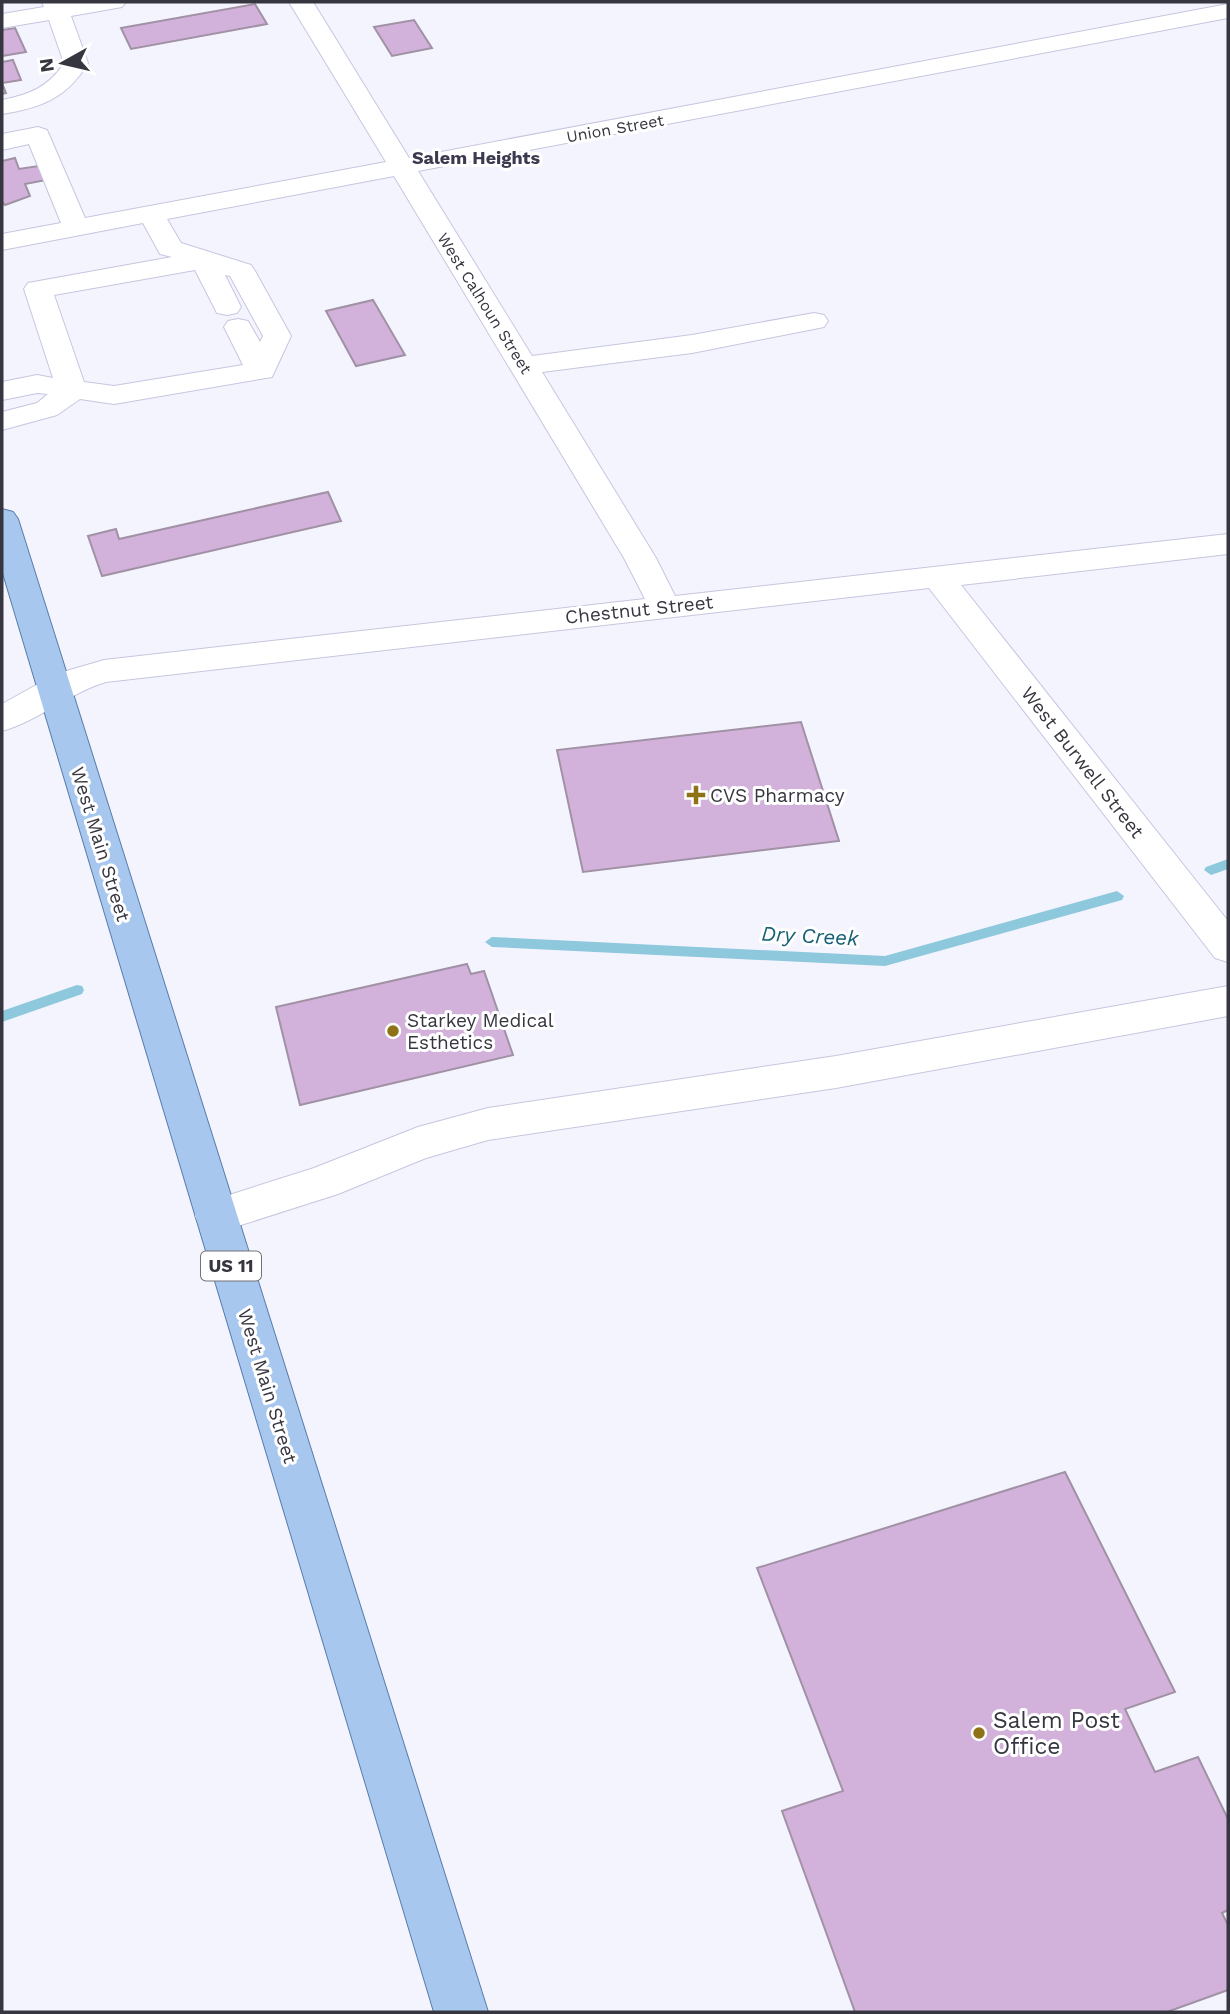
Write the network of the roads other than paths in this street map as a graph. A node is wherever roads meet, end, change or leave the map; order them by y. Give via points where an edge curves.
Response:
1 (17, 2) edge
2 (114, 2) edge
3 (301, 2) edge
4 (2, 5) edge
5 (57, 7) edge
6 (1228, 11) edge
7 (2, 21) edge
8 (2, 107) edge
9 (2, 142) edge
10 (401, 167) junction
11 (152, 214) junction
12 (76, 228) junction
13 (2, 242) edge
14 (204, 260) junction
15 (814, 321) dead end
16 (524, 366) junction
17 (260, 371) junction
18 (2, 391) edge
19 (72, 391) junction
20 (2, 421) edge
21 (2, 519) edge
22 (1228, 544) edge
23 (937, 576) junction
24 (665, 607) junction
25 (54, 688) junction
26 (2, 719) edge
27 (1228, 948) edge
28 (1228, 1001) edge
29 (216, 1216) junction
30 (461, 2012) edge

1 - 4 street
2 - 5 street
3 - 10 street, West Calhoun Street
5 - 7 street
5 - 8 street via 76,63 67,80 51,95
6 - 10 street, Union Street
9 - 12 street via 38,135
10 - 11 street, Union Street
10 - 16 street, West Calhoun Street
11 - 12 street, Union Street
11 - 14 street via 170,248
12 - 13 street, Union Street
14 - 17 street
14 - 17 street via 241,271 277,336
14 - 19 street via 38,289
15 - 16 street via 692,344
16 - 24 street, West Calhoun Street
17 - 19 street via 114,396
18 - 19 street via 37,384
19 - 20 street via 47,409
21 - 25 main road, West Main Street / US 11
22 - 23 street, Chestnut Street
23 - 24 street, Chestnut Street
23 - 27 street, West Burwell Street
24 - 25 street, Chestnut Street via 104,671
25 - 26 street, Chestnut Street
25 - 29 main road, West Main Street / US 11
28 - 29 street via 836,1072 488,1124
29 - 30 main road, West Main Street / US 11

